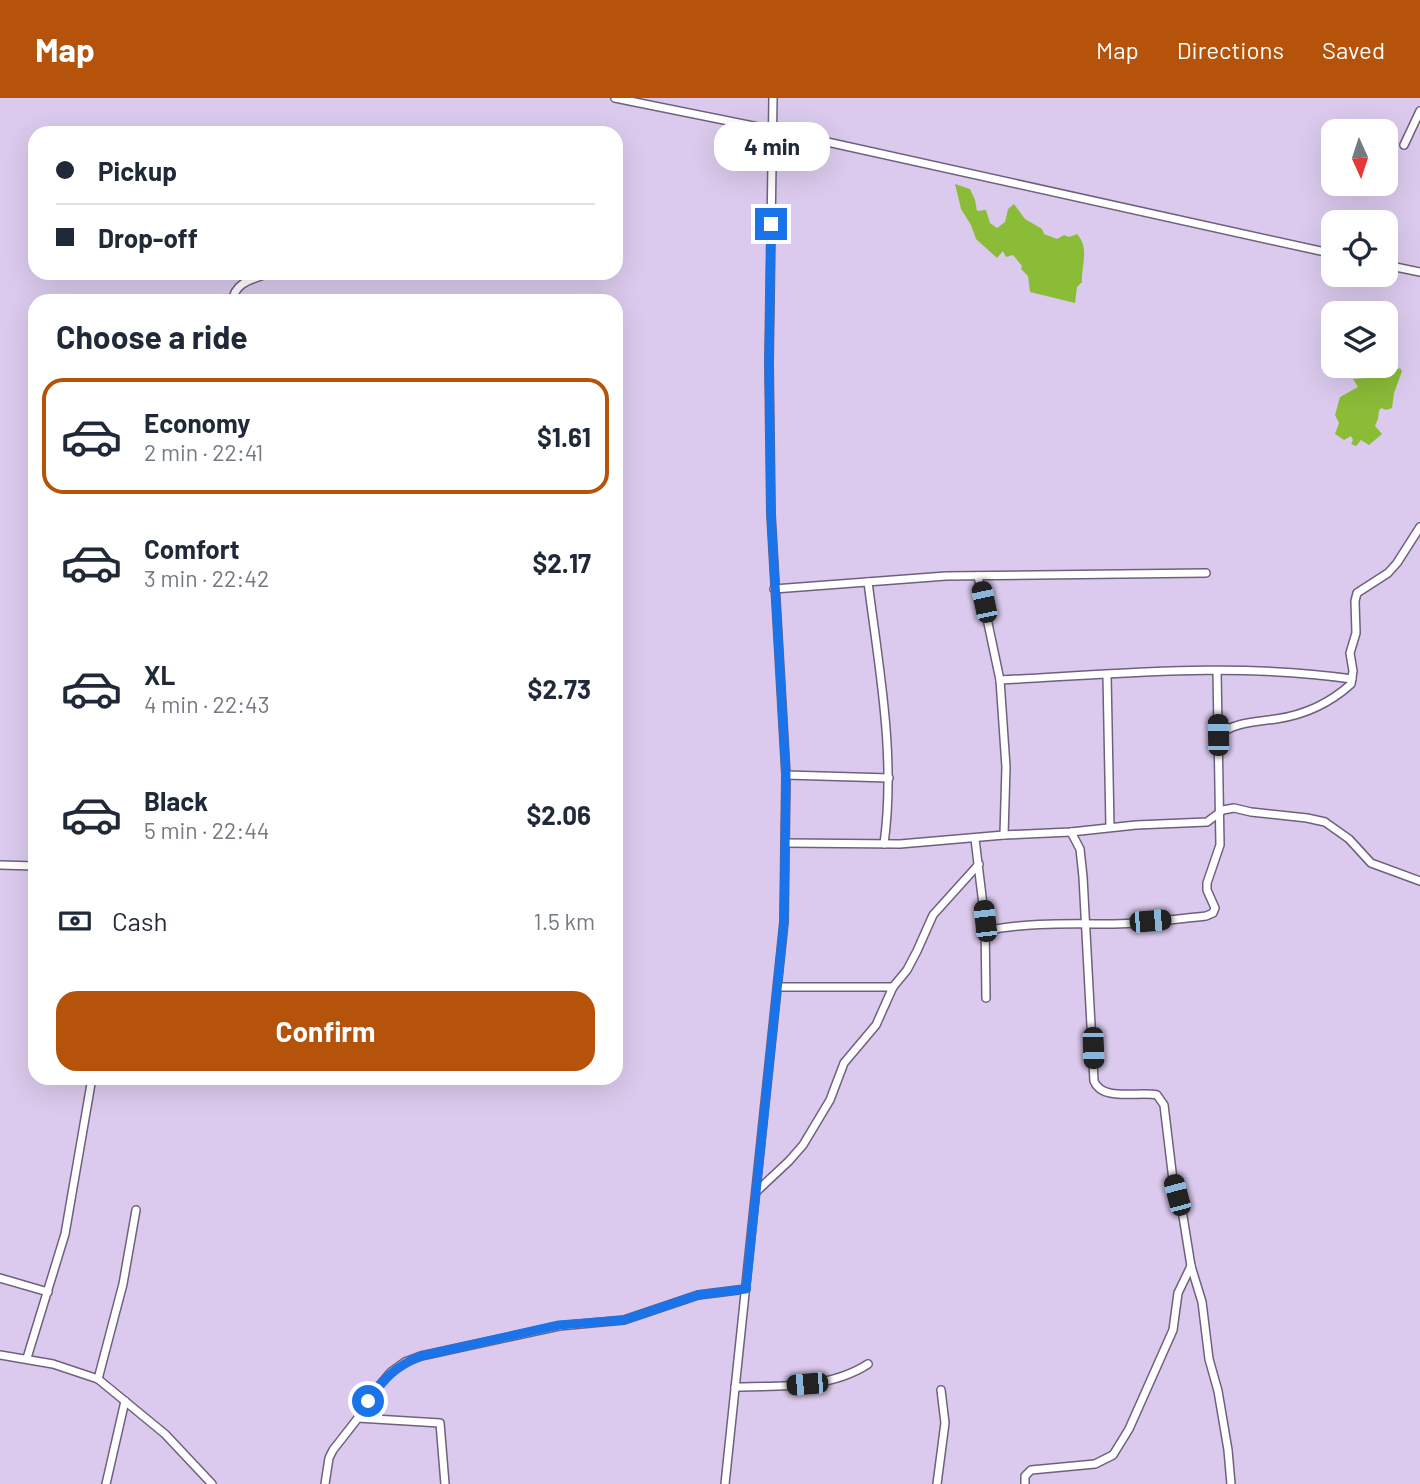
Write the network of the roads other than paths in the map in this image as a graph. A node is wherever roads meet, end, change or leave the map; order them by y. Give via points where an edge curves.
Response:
1 (615, 98) edge
2 (773, 98) edge
3 (1420, 111) edge
4 (773, 130) junction
5 (1404, 145) dead end
6 (1321, 251) edge
7 (1398, 267) edge
8 (1420, 272) edge
9 (251, 280) edge
10 (233, 294) edge
11 (1420, 527) edge
12 (1206, 573) dead end
13 (978, 576) junction
14 (868, 582) junction
15 (774, 589) junction
16 (1217, 671) junction
17 (1107, 675) junction
18 (1352, 679) junction
19 (1000, 680) junction
20 (1218, 735) junction
21 (786, 775) junction
22 (889, 778) junction
23 (1219, 814) junction
24 (1110, 827) junction
25 (1071, 832) junction
26 (1004, 835) junction
27 (975, 839) junction
28 (785, 843) junction
29 (884, 844) junction
30 (979, 864) junction
31 (0, 865) edge
32 (28, 866) edge
33 (1420, 881) edge
34 (1086, 923) junction
35 (985, 931) junction
36 (778, 987) junction
37 (893, 987) junction
38 (986, 998) dead end
39 (91, 1085) edge
40 (756, 1191) junction
41 (136, 1210) dead end
42 (1191, 1266) junction
43 (0, 1278) edge
44 (746, 1289) junction
45 (48, 1292) junction
46 (0, 1356) edge
47 (27, 1359) junction
48 (869, 1364) dead end
49 (98, 1379) junction
50 (735, 1387) junction
51 (940, 1390) dead end
52 (125, 1401) junction
53 (358, 1418) junction
54 (106, 1484) edge
55 (212, 1484) edge
56 (325, 1484) edge
57 (445, 1484) edge
58 (725, 1484) edge
59 (937, 1484) edge
60 (1025, 1484) edge
61 (1231, 1484) edge

1 - 4 street
2 - 4 street
3 - 5 street
4 - 6 street
4 - 15 street via 769,363
7 - 8 street
9 - 10 street
11 - 18 street via 1388,573 1357,593 1356,633 1350,653
12 - 13 street
13 - 14 street
13 - 19 street
14 - 15 street
14 - 22 street
15 - 21 street
16 - 17 street
16 - 18 street via 1305,672
16 - 20 street
17 - 19 street
17 - 24 street
18 - 20 street via 1323,705 1279,719 1239,724
19 - 26 street via 1006,767
20 - 23 street
21 - 22 street
21 - 28 street
22 - 29 street
23 - 24 street via 1207,822
23 - 33 street via 1234,808 1325,822 1371,863
23 - 34 street via 1220,845 1207,883 1213,913
24 - 25 street
25 - 26 street
25 - 34 street via 1080,849
26 - 27 street
27 - 29 street
27 - 30 street
28 - 29 street
28 - 36 street
30 - 35 street
30 - 37 street via 933,915 907,970
31 - 32 street
34 - 35 street
34 - 42 street via 1094,1081 1104,1091 1152,1094 1163,1100
35 - 38 street
36 - 37 street
36 - 40 street
37 - 40 street via 876,1025 844,1063 830,1100 803,1144
39 - 45 street via 65,1234
40 - 44 street
41 - 49 street via 123,1284
42 - 60 street via 1178,1293 1173,1330 1119,1448 1095,1464 1031,1470
42 - 61 street via 1202,1302
43 - 45 street
44 - 50 street
44 - 53 street via 698,1295 624,1320 559,1325 421,1356 391,1372
45 - 47 street
46 - 47 street
47 - 49 street
48 - 50 street via 845,1377 807,1384
49 - 52 street
50 - 58 street
51 - 59 street via 945,1423
52 - 54 street
52 - 55 street via 172,1440
53 - 56 street via 329,1458
53 - 57 street via 440,1423

